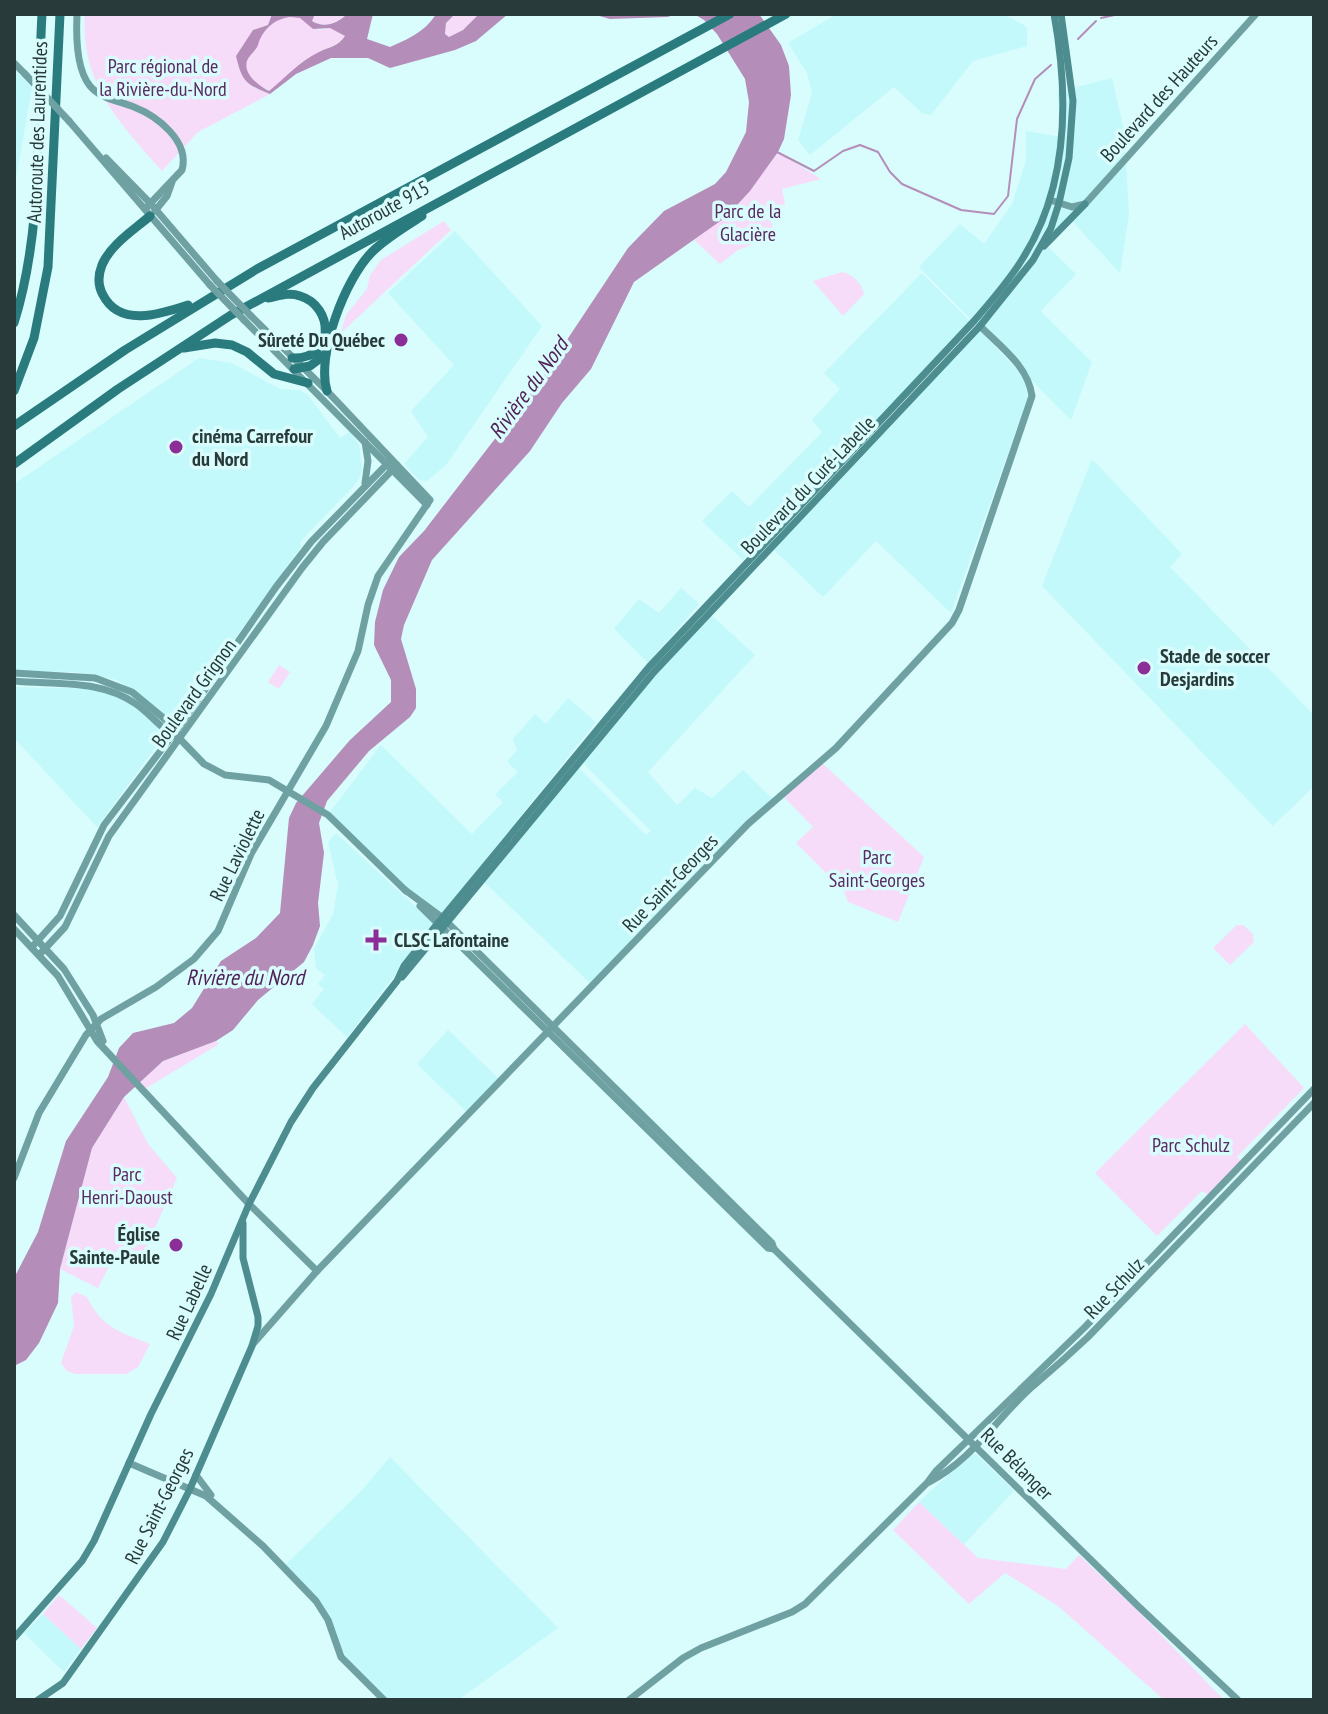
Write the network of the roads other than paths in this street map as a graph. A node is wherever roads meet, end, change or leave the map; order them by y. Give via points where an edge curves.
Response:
1 (42, 14) edge
2 (60, 14) edge
3 (77, 14) edge
4 (730, 14) edge
5 (786, 14) edge
6 (1054, 14) edge
7 (1061, 14) edge
8 (1256, 14) edge
9 (14, 63) edge
10 (466, 186) junction
11 (1050, 200) junction
12 (1059, 203) junction
13 (1085, 204) junction
14 (150, 210) junction
15 (1033, 260) junction
16 (206, 299) junction
17 (257, 300) junction
18 (247, 318) junction
19 (14, 323) edge
20 (980, 326) junction
21 (177, 349) junction
22 (326, 354) junction
23 (292, 358) junction
24 (298, 368) junction
25 (308, 383) junction
26 (14, 391) edge
27 (327, 391) junction
28 (899, 407) junction
29 (14, 426) edge
30 (365, 442) junction
31 (14, 464) edge
32 (392, 464) junction
33 (365, 485) junction
34 (14, 673) edge
35 (14, 681) edge
36 (174, 732) junction
37 (180, 739) junction
38 (288, 791) junction
39 (14, 915) edge
40 (443, 923) junction
41 (14, 929) edge
42 (35, 944) junction
43 (42, 952) junction
44 (94, 1027) junction
45 (550, 1029) junction
46 (76, 1049) junction
47 (108, 1053) junction
48 (1314, 1089) edge
49 (1314, 1103) edge
50 (1294, 1110) junction
51 (1301, 1117) junction
52 (14, 1178) edge
53 (249, 1204) junction
54 (243, 1216) junction
55 (1164, 1245) junction
56 (1171, 1252) junction
57 (223, 1265) junction
58 (246, 1271) junction
59 (317, 1271) junction
60 (252, 1346) junction
61 (972, 1442) junction
62 (129, 1463) junction
63 (196, 1475) junction
64 (189, 1491) junction
65 (220, 1506) junction
66 (14, 1638) edge
67 (38, 1700) edge
68 (384, 1700) edge
69 (629, 1700) edge
70 (1238, 1700) edge

1 - 19 highway, Autoroute des Laurentides via 32,230
2 - 26 highway, Autoroute des Laurentides via 48,267 34,338
3 - 14 street via 87,83 98,94 151,115 182,151 184,163 167,196
4 - 16 highway, Autoroute 915
5 - 10 highway, Autoroute 915
6 - 11 main road, Boulevard du Curé-Labelle via 1064,79 1064,129
7 - 12 main road, Boulevard du Curé-Labelle via 1073,101
8 - 13 street, Boulevard des Hauteurs
9 - 14 street, bridge
10 - 17 highway, Autoroute 915
10 - 22 highway via 368,257 348,290
11 - 12 street
11 - 28 main road, Boulevard du Curé-Labelle via 1029,249 1002,288
12 - 13 street
12 - 15 main road, Boulevard du Curé-Labelle
13 - 15 main road
14 - 16 highway via 103,262 99,284 106,300 120,312 146,316
14 - 18 street, bridge
15 - 20 main road, Boulevard du Curé-Labelle
16 - 29 highway, Autoroute 915
17 - 21 highway, Autoroute 915
17 - 23 highway via 294,295 319,311 325,332 321,347 310,357
18 - 23 street
18 - 24 street
20 - 28 main road, Boulevard du Curé-Labelle
20 - 45 street, Rue Saint-Georges via 1023,370 1032,396 952,623 836,748 748,824
21 - 25 highway via 232,345 274,374
21 - 31 highway, Autoroute 915
22 - 24 highway
22 - 27 highway
23 - 24 street
24 - 25 street
24 - 27 street
25 - 30 street
27 - 32 street
28 - 40 main road, Boulevard du Curé-Labelle via 654,672
30 - 32 street
30 - 33 street
32 - 33 street, Boulevard Grignon
32 - 37 street, Boulevard Grignon via 314,553
32 - 38 street, Rue Laviolette via 429,502 378,576 355,660 326,726
33 - 36 street, Boulevard Grignon via 306,548
34 - 36 street via 85,676 114,683 139,696
35 - 36 street via 114,692
36 - 37 street, Rue Bélanger
36 - 42 street, Boulevard Grignon via 104,825 60,916
37 - 38 street, Rue Bélanger via 218,772 261,778
37 - 43 street, Boulevard Grignon via 109,836 70,917
38 - 40 street, Rue Bélanger via 328,815
38 - 44 street, Rue Laviolette via 208,945 172,977
39 - 42 street
40 - 45 street, Rue Bélanger
40 - 53 main road, Rue Labelle via 404,966 306,1098
41 - 42 street
42 - 43 street
43 - 44 street via 64,969
44 - 46 street, Rue Laviolette
44 - 47 street
45 - 59 street, Rue Saint-Georges
45 - 61 street, Rue Bélanger
46 - 47 street via 91,1044
46 - 52 street, Rue Laviolette via 39,1113
47 - 53 street
48 - 50 street, Rue Schulz
49 - 51 street, Rue Schulz
50 - 51 street
50 - 55 street, Rue Schulz
51 - 56 street, Rue Schulz
53 - 54 main road, Rue Labelle
53 - 59 street
54 - 57 main road, Rue Labelle
54 - 58 main road, Rue Saint-Georges
55 - 56 street
55 - 61 street, Rue Schulz
56 - 61 street, Rue Schulz via 1052,1373
57 - 58 main road via 233,1260
57 - 62 main road, Rue Labelle
58 - 60 main road, Rue Saint-Georges via 258,1317
59 - 60 street, Rue Saint-Georges
60 - 63 main road, Rue Saint-Georges
61 - 69 street via 936,1471 805,1604 701,1648
61 - 70 street, Rue Bélanger
62 - 64 street
62 - 66 main road, Rue Labelle via 82,1561
63 - 64 main road, Rue Saint-Georges
63 - 65 street
64 - 65 street
64 - 67 main road, Rue Saint-Georges via 163,1542 90,1648 63,1683
65 - 68 street via 316,1601 341,1657

